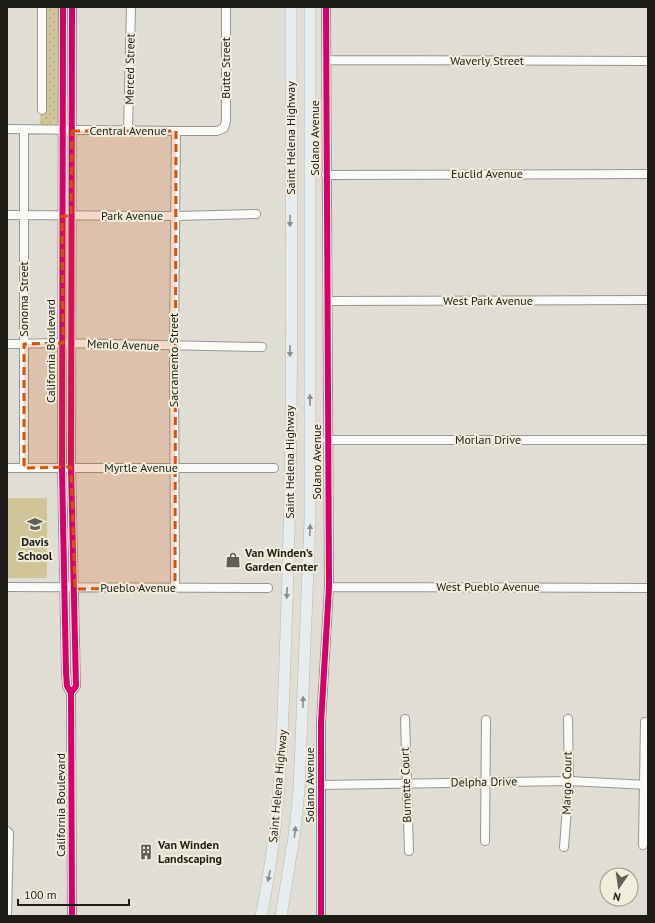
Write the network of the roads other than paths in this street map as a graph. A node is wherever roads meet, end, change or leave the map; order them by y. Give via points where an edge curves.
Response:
1 (42, 7) edge
2 (63, 7) edge
3 (72, 7) edge
4 (131, 7) edge
5 (226, 7) edge
6 (284, 7) edge
7 (291, 7) edge
8 (310, 7) edge
9 (326, 7) edge
10 (326, 60) junction
11 (648, 61) edge
12 (291, 84) junction
13 (42, 110) dead end
14 (224, 128) joint
15 (7, 129) edge
16 (24, 130) junction
17 (128, 130) junction
18 (68, 131) junction
19 (176, 131) junction
20 (648, 174) edge
21 (326, 175) junction
22 (256, 214) dead end
23 (7, 215) edge
24 (23, 215) junction
25 (62, 216) junction
26 (71, 216) junction
27 (176, 216) junction
28 (648, 300) edge
29 (328, 301) junction
30 (67, 343) junction
31 (7, 344) edge
32 (24, 344) junction
33 (174, 346) junction
34 (262, 347) dead end
35 (328, 440) junction
36 (648, 440) edge
37 (71, 467) junction
38 (7, 468) edge
39 (24, 468) junction
40 (62, 468) junction
41 (175, 468) junction
42 (274, 468) dead end
43 (7, 587) edge
44 (329, 587) junction
45 (65, 588) junction
46 (175, 588) junction
47 (268, 588) dead end
48 (648, 588) edge
49 (75, 589) junction
50 (71, 693) junction
51 (568, 718) dead end
52 (405, 719) dead end
53 (486, 720) dead end
54 (645, 722) dead end
55 (485, 782) junction
56 (568, 782) junction
57 (321, 785) junction
58 (406, 785) junction
59 (647, 785) edge
60 (7, 831) edge
61 (485, 841) dead end
62 (643, 845) dead end
63 (564, 847) dead end
64 (409, 852) dead end
65 (289, 870) junction
66 (261, 913) edge
67 (7, 916) edge
68 (72, 916) edge
69 (280, 916) edge
70 (284, 916) edge
71 (321, 916) edge

1 - 13 street
2 - 18 street, California Boulevard
3 - 18 street, California Boulevard
4 - 17 street, Merced Street
5 - 14 street, Butte Street
6 - 12 highway
7 - 12 highway, Saint Helena Highway
65 -> 8 highway, Saint Helena Highway via 300,782 310,521
9 - 10 street, Solano Avenue
10 - 11 street, Waverly Street
10 - 21 street, Solano Avenue
12 -> 66 highway, Saint Helena Highway via 290,522 280,788
14 - 19 street, Central Avenue via 217,131
15 - 16 street, Central Avenue
16 - 18 street, Central Avenue
16 - 24 street, Sonoma Street
17 - 18 street, Central Avenue
17 - 19 street, Central Avenue
18 - 25 street, California Boulevard
18 - 26 street, California Boulevard
19 - 27 street, Sacramento Street
20 - 21 street, Euclid Avenue
21 - 29 street, Solano Avenue
22 - 27 street, Park Avenue
23 - 24 street, Park Avenue
24 - 25 street, Park Avenue
24 - 32 street, Sonoma Street
25 - 26 street, Park Avenue
25 - 30 street, California Boulevard
26 - 27 street, Park Avenue
26 - 30 street, California Boulevard
27 - 33 street, Sacramento Street
28 - 29 street, West Park Avenue
29 - 35 street, Solano Avenue
30 - 32 street, Menlo Avenue
30 - 33 street, Menlo Avenue
30 - 37 street, California Boulevard
30 - 40 street, California Boulevard
31 - 32 street, Menlo Avenue
32 - 39 street, Sonoma Street
33 - 34 street, Menlo Avenue
33 - 41 street, Sacramento Street
35 - 36 street, Morlan Drive
35 - 44 street, Solano Avenue
37 - 40 street, Myrtle Avenue
37 - 41 street, Myrtle Avenue
37 - 49 street, California Boulevard
38 - 39 street, Myrtle Avenue
39 - 40 street, Myrtle Avenue
40 - 45 street, California Boulevard
41 - 42 street, Myrtle Avenue
41 - 46 street, Sacramento Street
43 - 45 street, Pueblo Avenue
44 - 48 street, West Pueblo Avenue
44 - 57 street, Solano Avenue via 322,710
45 - 49 street, Pueblo Avenue
45 - 50 street, California Boulevard via 67,686
46 - 47 street, Pueblo Avenue
46 - 49 street, Pueblo Avenue
49 - 50 street, California Boulevard via 76,686
50 - 68 street, California Boulevard
51 - 56 street, Margo Court
52 - 58 street, Burnette Court
53 - 55 street
54 - 59 street
55 - 56 street, Delpha Drive
55 - 58 street, Delpha Drive
55 - 61 street
56 - 59 street, Delpha Drive
56 - 63 street, Margo Court
57 - 58 street, Delpha Drive
57 - 71 street, Solano Avenue
58 - 64 street, Burnette Court
59 - 62 street
60 - 67 street
65 - 69 highway, Saint Helena Highway
65 - 70 highway

